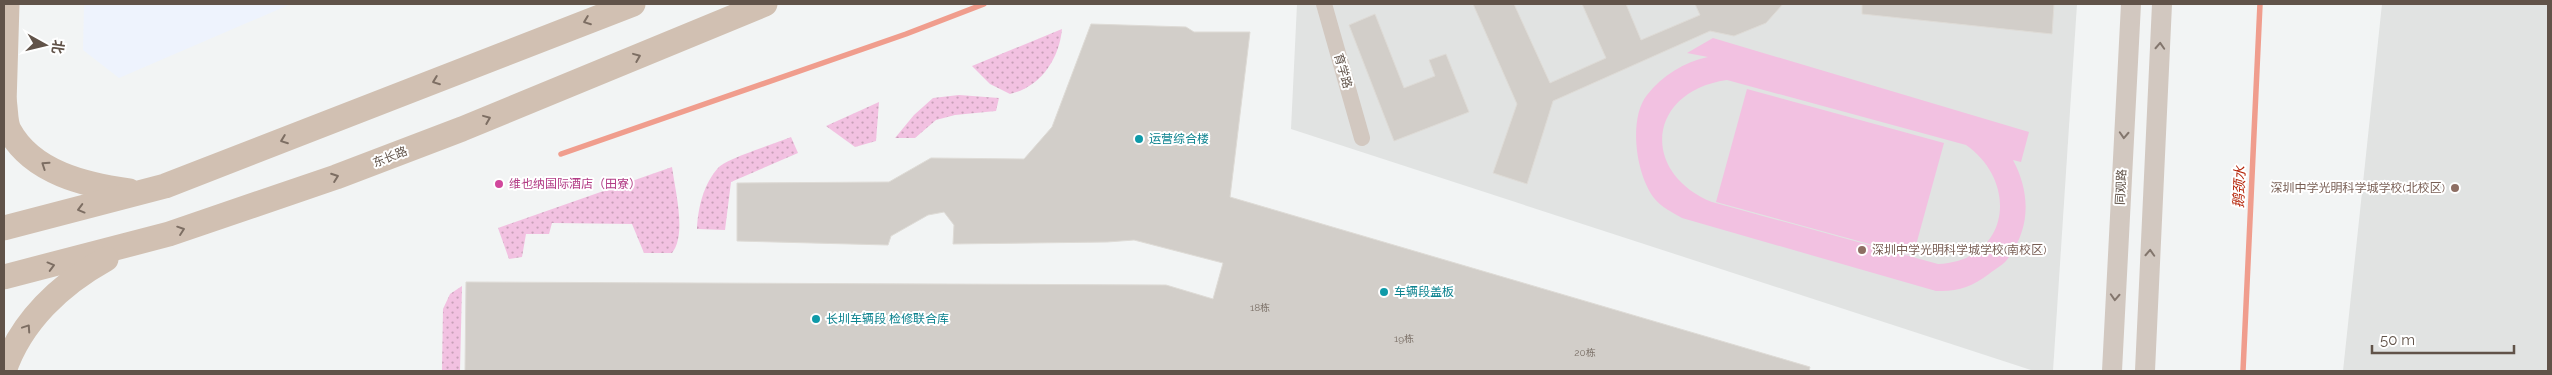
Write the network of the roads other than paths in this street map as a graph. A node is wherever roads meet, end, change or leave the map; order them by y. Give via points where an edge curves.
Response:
1 (7, 4) edge
2 (632, 4) edge
3 (765, 4) edge
4 (1324, 4) edge
5 (2131, 4) edge
6 (2162, 4) edge
7 (4, 100) edge
8 (4, 105) edge
9 (1362, 138) dead end
10 (141, 192) junction
11 (4, 228) edge
12 (135, 243) junction
13 (4, 277) edge
14 (4, 371) edge
15 (2112, 371) edge
16 (2145, 371) edge

1 - 7 main road
2 -> 10 main road via 165,186
12 -> 3 main road, 东长路 via 327,180 430,142
4 - 9 street, 育学路
5 -> 15 street, 同观路
16 -> 6 street
7 - 8 main road
10 -> 7 main road via 92,185 45,167 9,130
10 -> 11 main road
13 -> 12 main road, 东长路
14 -> 12 main road via 29,325 58,290

